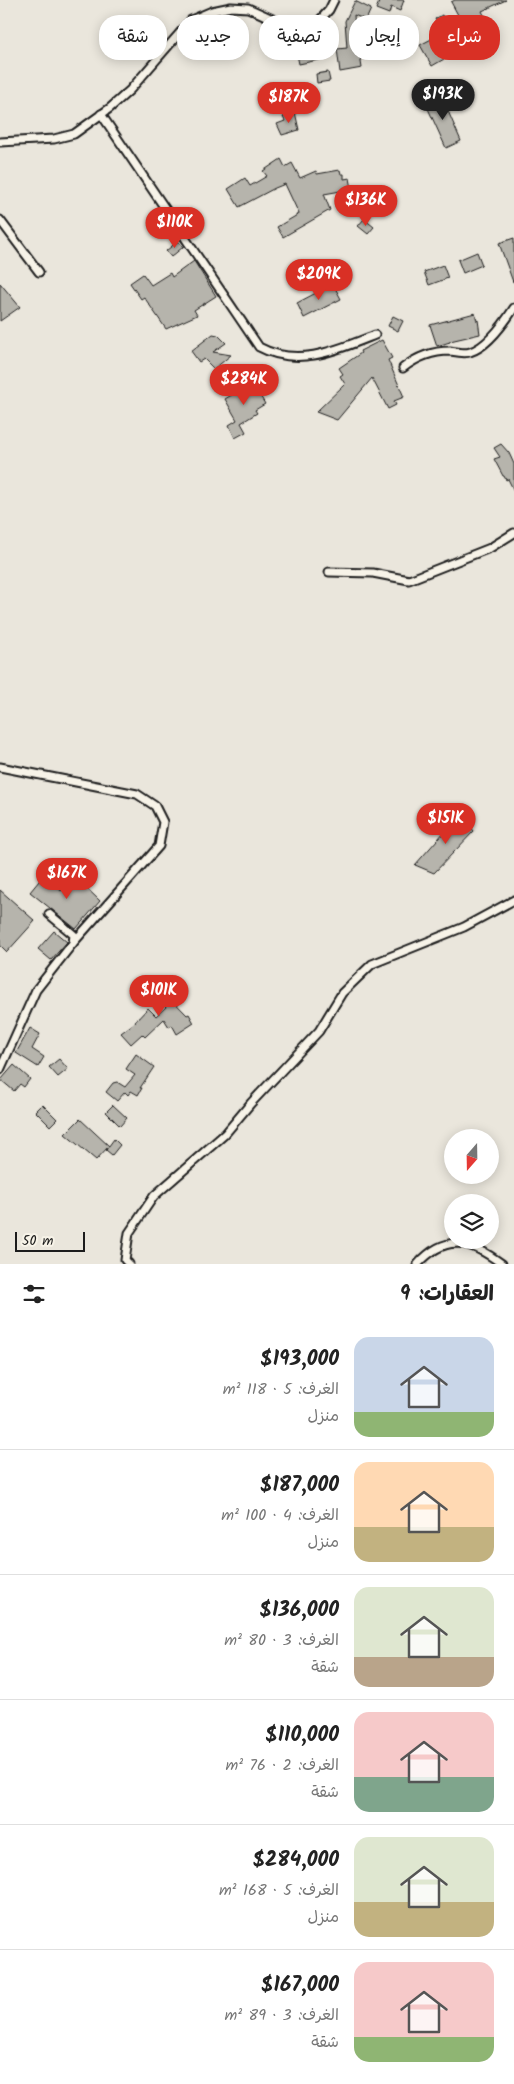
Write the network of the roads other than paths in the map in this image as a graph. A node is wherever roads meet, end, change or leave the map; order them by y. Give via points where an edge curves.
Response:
1 (334, 0) edge
2 (101, 114) junction
3 (0, 142) edge
4 (0, 220) edge
5 (39, 272) dead end
6 (514, 308) edge
7 (374, 335) dead end
8 (403, 368) dead end
9 (514, 533) edge
10 (328, 572) dead end
11 (0, 767) edge
12 (514, 900) edge
13 (49, 914) dead end
14 (73, 943) junction
15 (0, 1070) edge
16 (129, 1264) edge
17 (418, 1264) edge
18 (502, 1264) edge

1 - 2 street via 319,21 309,25 277,21 248,8 231,7 191,20 130,90
2 - 3 street via 64,138
2 - 7 street via 259,347 282,356 308,358
4 - 5 street
6 - 8 street via 499,329 469,353 430,353 415,358
9 - 10 street via 490,548 409,580 374,573
11 - 14 street via 137,794 154,806 163,822 159,846
12 - 16 street via 464,927 372,964 342,993 319,1031 225,1134 154,1196 129,1234 125,1260
13 - 14 street via 74,935
14 - 15 street via 36,990
17 - 18 street via 453,1242 481,1249

